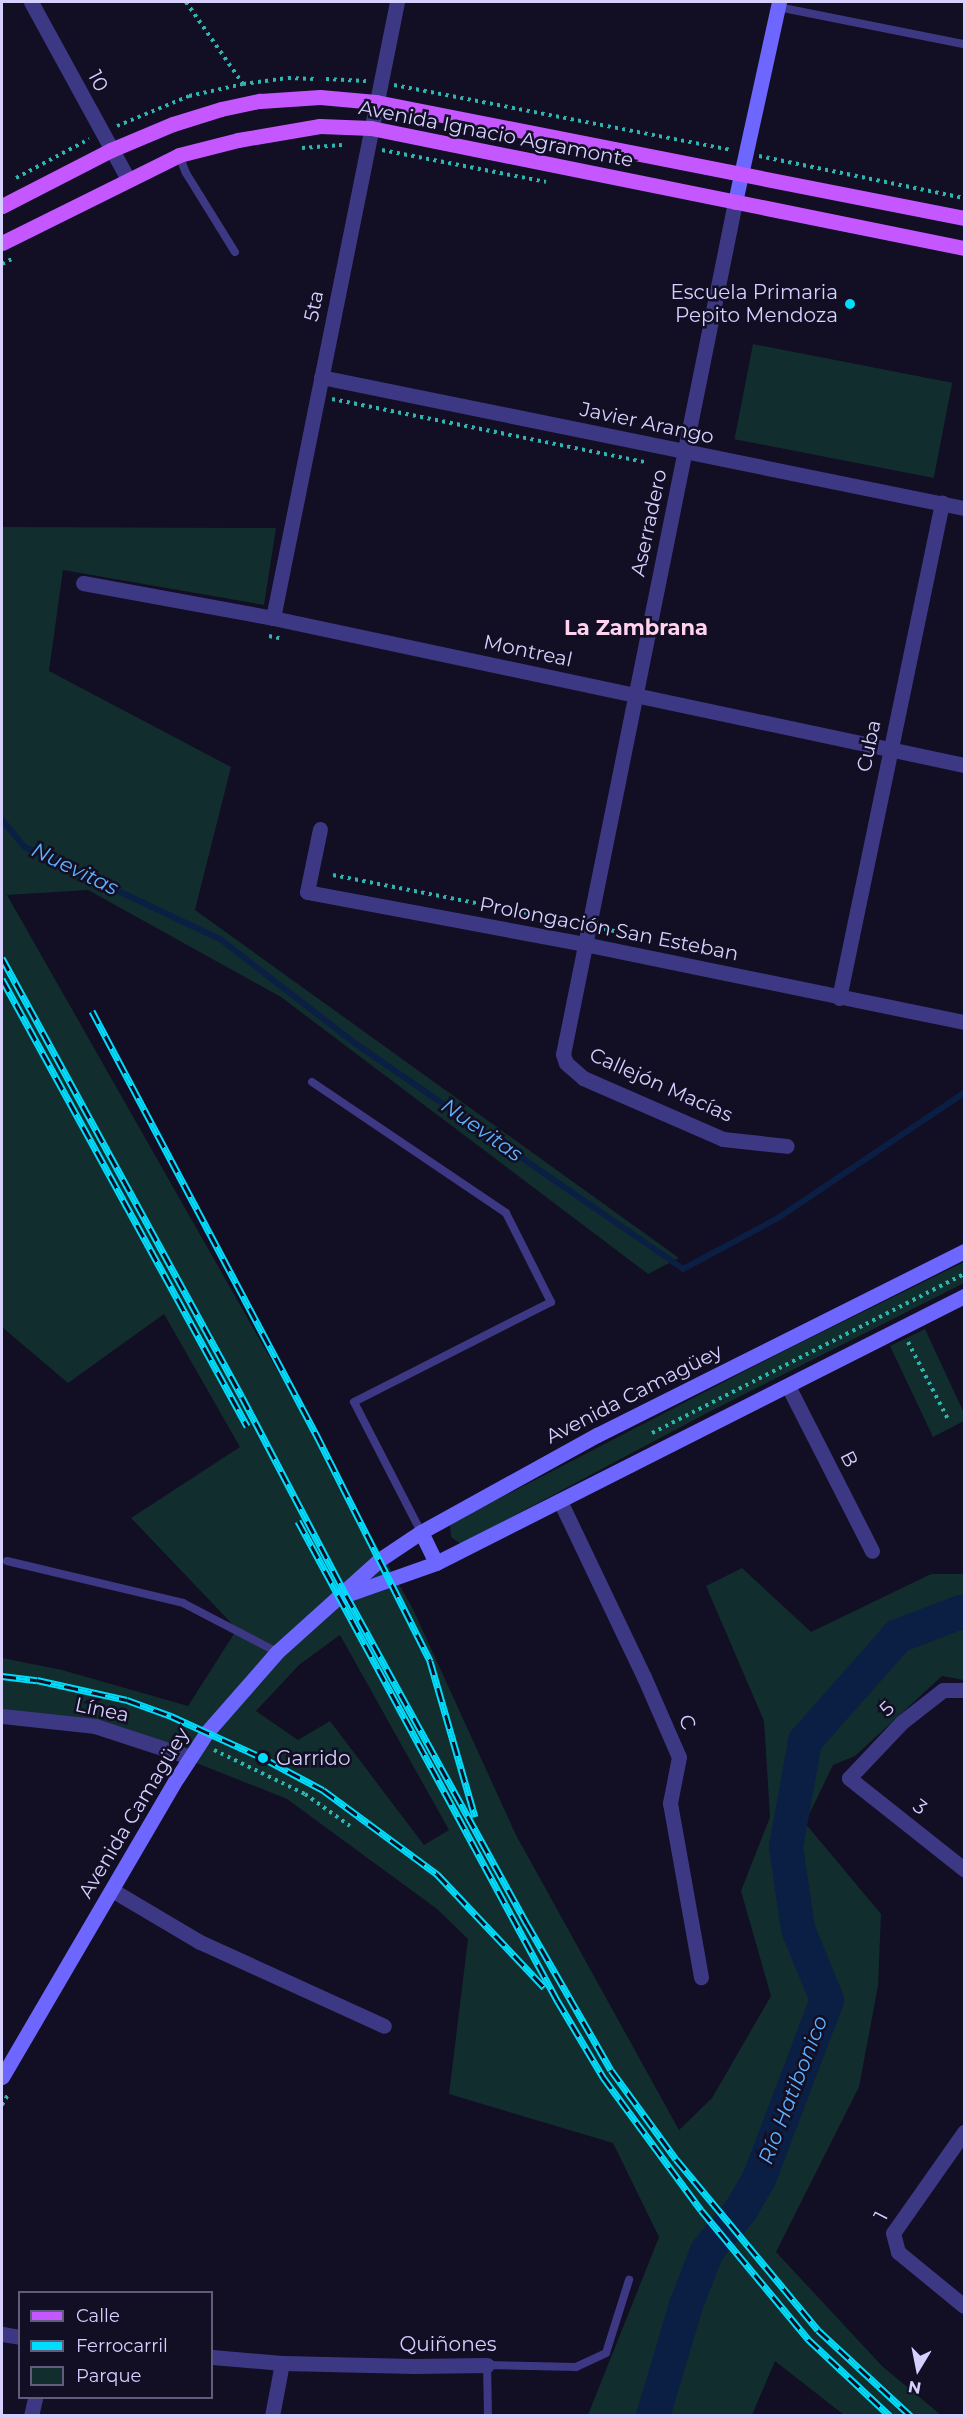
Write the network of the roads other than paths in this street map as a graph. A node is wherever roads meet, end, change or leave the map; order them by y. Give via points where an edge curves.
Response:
1 (32, 2) edge
2 (397, 2) edge
3 (778, 4) edge
4 (964, 45) edge
5 (376, 102) junction
6 (371, 128) junction
7 (111, 150) junction
8 (179, 155) junction
9 (741, 172) junction
10 (128, 179) junction
11 (735, 202) junction
12 (2, 206) edge
13 (964, 218) edge
14 (2, 243) edge
15 (964, 248) edge
16 (235, 252) dead end
17 (321, 377) junction
18 (684, 453) junction
19 (942, 503) junction
20 (964, 508) edge
21 (83, 583) dead end
22 (273, 618) junction
23 (635, 696) junction
24 (889, 749) junction
25 (964, 765) edge
26 (320, 829) dead end
27 (584, 944) junction
28 (839, 998) junction
29 (964, 1022) edge
30 (563, 1054) joint
31 (312, 1082) dead end
32 (787, 1146) dead end
33 (964, 1251) edge
34 (964, 1296) edge
35 (788, 1386) junction
36 (560, 1501) junction
37 (421, 1532) junction
38 (872, 1551) dead end
39 (8, 1561) dead end
40 (436, 1563) junction
41 (338, 1598) junction
42 (277, 1652) junction
43 (964, 1690) edge
44 (2, 1716) edge
45 (190, 1757) junction
46 (849, 1778) joint
47 (964, 1869) edge
48 (112, 1890) junction
49 (701, 1977) dead end
50 (384, 2026) dead end
51 (2, 2077) edge
52 (964, 2132) edge
53 (629, 2280) dead end
54 (964, 2306) edge
55 (2, 2334) edge
56 (18, 2337) edge
57 (213, 2357) edge
58 (282, 2363) junction
59 (488, 2365) junction
60 (35, 2399) edge
61 (31, 2415) edge
62 (272, 2415) edge
63 (488, 2415) edge

1 - 7 street, 10
2 - 5 street, 5ta
3 - 4 lane
3 - 9 main road, Aserradero
5 - 6 street, 5ta
5 - 7 main road, Avenida Ignacio Agramonte via 320,97 260,101 173,124
5 - 9 main road, Avenida Ignacio Agramonte
6 - 8 main road, Avenida Ignacio Agramonte via 320,126 283,131
6 - 11 main road, Avenida Ignacio Agramonte
6 - 17 street, 5ta
7 - 10 street, 10
7 - 12 main road, Avenida Ignacio Agramonte
8 - 10 main road, Avenida Ignacio Agramonte
8 - 16 lane
9 - 11 main road, Aserradero
9 - 13 main road, Avenida Ignacio Agramonte
10 - 14 main road, Avenida Ignacio Agramonte
11 - 15 main road, Avenida Ignacio Agramonte
11 - 18 street, Aserradero
17 - 18 street, Javier Arango
17 - 22 street, 5ta
18 - 19 street, Javier Arango
18 - 23 street, Aserradero
19 - 20 street, Javier Arango
19 - 24 street, Cuba
21 - 22 street, Montreal
22 - 23 street, Montreal
23 - 24 street, Montreal
23 - 27 street, Aserradero
24 - 25 street, Montreal
24 - 28 street, Cuba
26 - 27 street, Prolongación San Esteban via 307,892
27 - 28 street, Prolongación San Esteban
27 - 30 street, Aserradero
28 - 29 street, Prolongación San Esteban
30 - 32 street, Callejón Macías via 566,1063 583,1077 723,1139
31 - 37 lane via 506,1213 551,1302 354,1402
33 - 37 main road, Avenida Camagüey via 597,1436
34 - 35 main road, Avenida Camagüey
35 - 36 main road, Avenida Camagüey
35 - 38 street, B
36 - 40 main road, Avenida Camagüey
36 - 49 street, C via 679,1757 670,1803
37 - 40 main road
37 - 41 main road, Avenida Camagüey via 379,1560
39 - 42 lane via 183,1603
40 - 41 main road, Avenida Camagüey
41 - 42 main road, Avenida Camagüey
42 - 45 main road, Avenida Camagüey
43 - 46 street, 5 via 943,1690 934,1696 902,1722
44 - 45 street, Línea via 95,1726
45 - 48 main road, Avenida Camagüey
46 - 47 street, 3
48 - 50 street via 200,1942
48 - 51 main road, Avenida Camagüey
52 - 54 street, 1 via 892,2233 898,2252
53 - 59 lane, Quiñones via 606,2353 576,2367
55 - 56 street
57 - 58 street, Quiñones
58 - 59 street, Quiñones
58 - 62 street
59 - 63 lane
60 - 61 street

